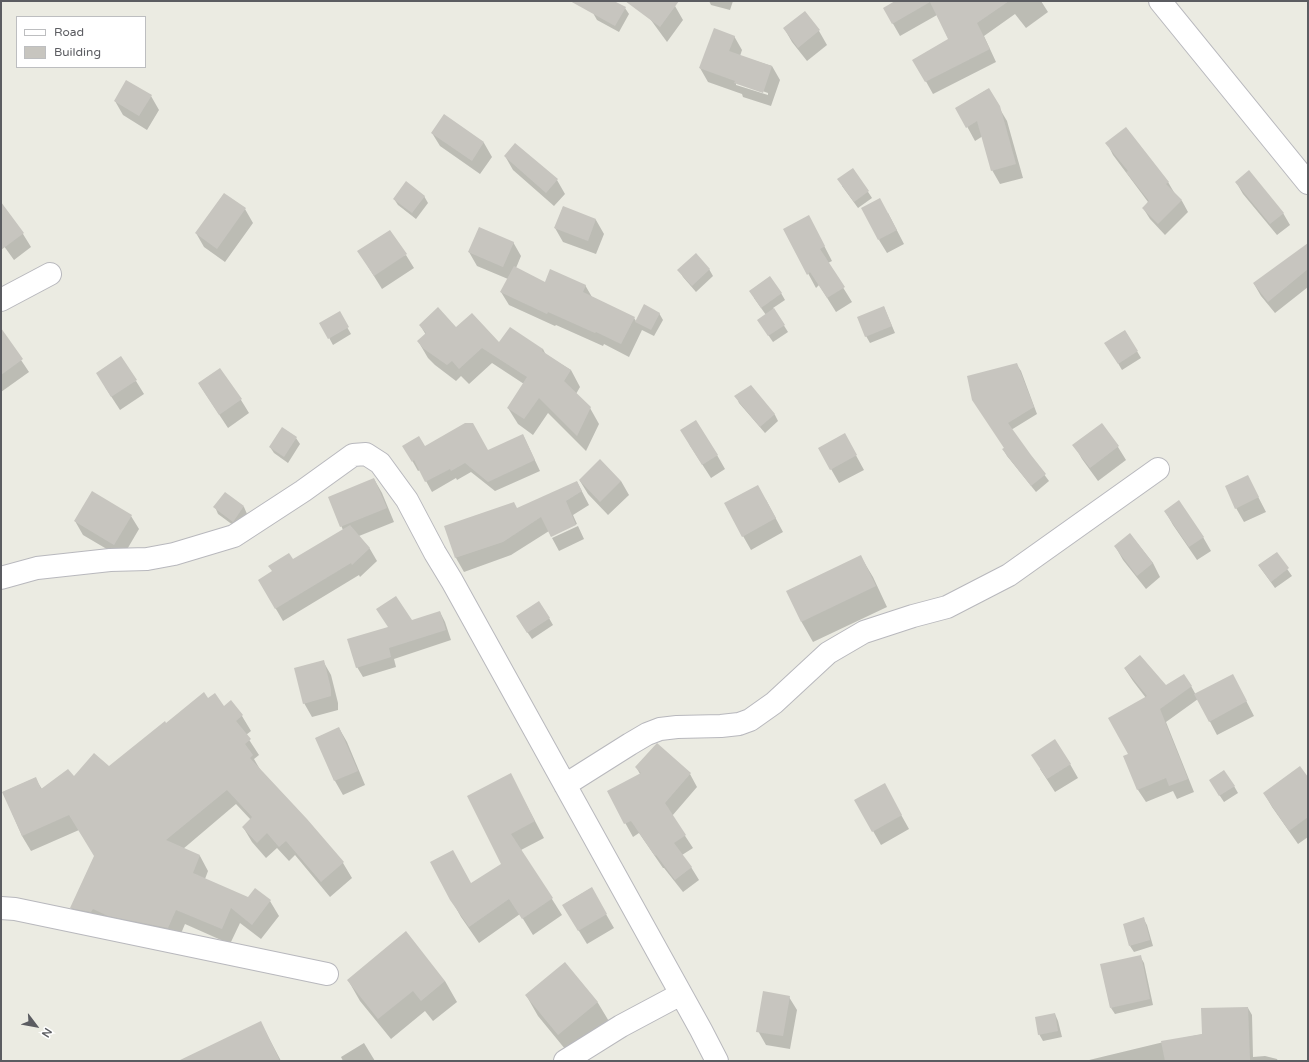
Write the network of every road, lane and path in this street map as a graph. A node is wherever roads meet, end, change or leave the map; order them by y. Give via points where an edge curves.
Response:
1 (1160, 1) edge
2 (1308, 183) edge
3 (50, 274) dead end
4 (1, 300) edge
5 (1158, 469) dead end
6 (1, 578) edge
7 (565, 784) junction
8 (1, 908) edge
9 (327, 974) dead end
10 (681, 994) junction
11 (565, 1061) edge
12 (717, 1061) edge

1 - 2 street
3 - 4 street
5 - 7 street via 1009,575 947,607 864,632 828,653 774,703 750,720 721,726 660,729 647,734
6 - 7 street via 37,568 110,560 147,559 174,554 234,536 353,456 366,454 380,463 407,500
7 - 10 street
8 - 9 street
10 - 11 street via 621,1026
10 - 12 street

